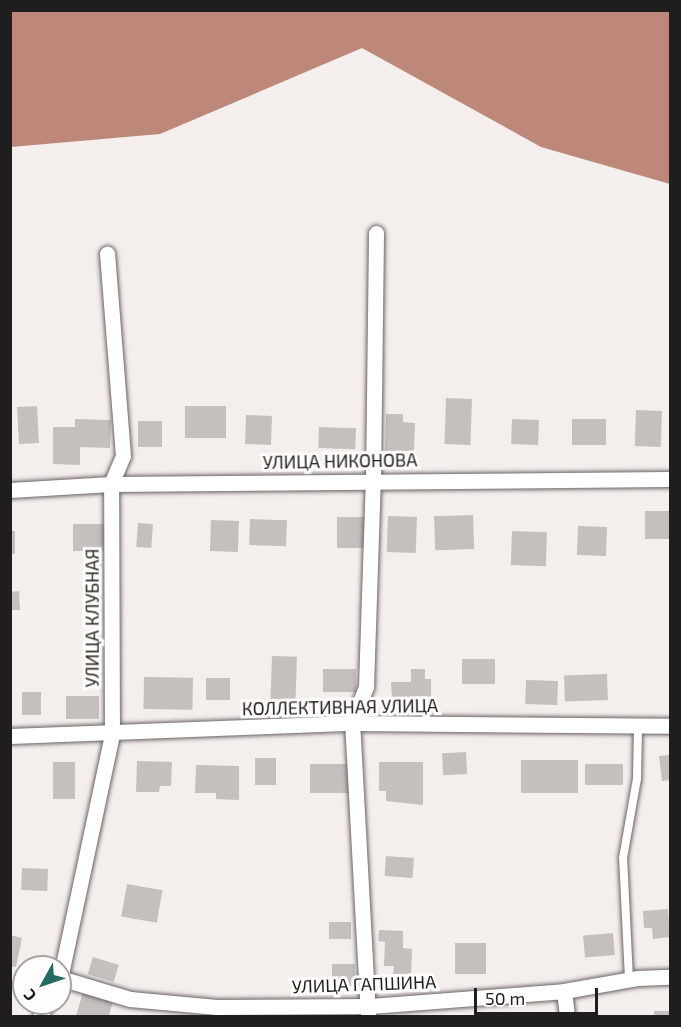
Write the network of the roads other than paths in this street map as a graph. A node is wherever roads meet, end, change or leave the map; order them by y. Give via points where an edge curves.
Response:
1 (376, 233) dead end
2 (107, 254) dead end
3 (670, 479) edge
4 (374, 480) junction
5 (111, 484) junction
6 (10, 490) edge
7 (352, 723) junction
8 (670, 726) edge
9 (638, 727) junction
10 (112, 735) junction
11 (10, 736) edge
12 (65, 955) edge
13 (670, 977) edge
14 (629, 979) junction
15 (72, 982) edge
16 (564, 991) junction
17 (369, 1011) edge
18 (567, 1017) edge

1 - 4 street
2 - 5 street, УЛИЦА КЛУБНАЯ via 123,456
3 - 4 street, УЛИЦА НИКОНОВА
4 - 5 street, УЛИЦА НИКОНОВА
4 - 7 street via 366,687
5 - 6 street, УЛИЦА НИКОНОВА
5 - 10 street, УЛИЦА КЛУБНАЯ
7 - 9 street, КОЛЛЕКТИВНАЯ УЛИЦА
7 - 10 street, КОЛЛЕКТИВНАЯ УЛИЦА
7 - 17 street
8 - 9 street, КОЛЛЕКТИВНАЯ УЛИЦА
9 - 14 lane via 637,779 623,858
10 - 11 street, КОЛЛЕКТИВНАЯ УЛИЦА
10 - 12 street, УЛИЦА КЛУБНАЯ
13 - 14 street, УЛИЦА ГАПШИНА
14 - 16 street, УЛИЦА ГАПШИНА
15 - 17 street, УЛИЦА ГАПШИНА via 130,999 217,1007
16 - 17 street, УЛИЦА ГАПШИНА
16 - 18 street

